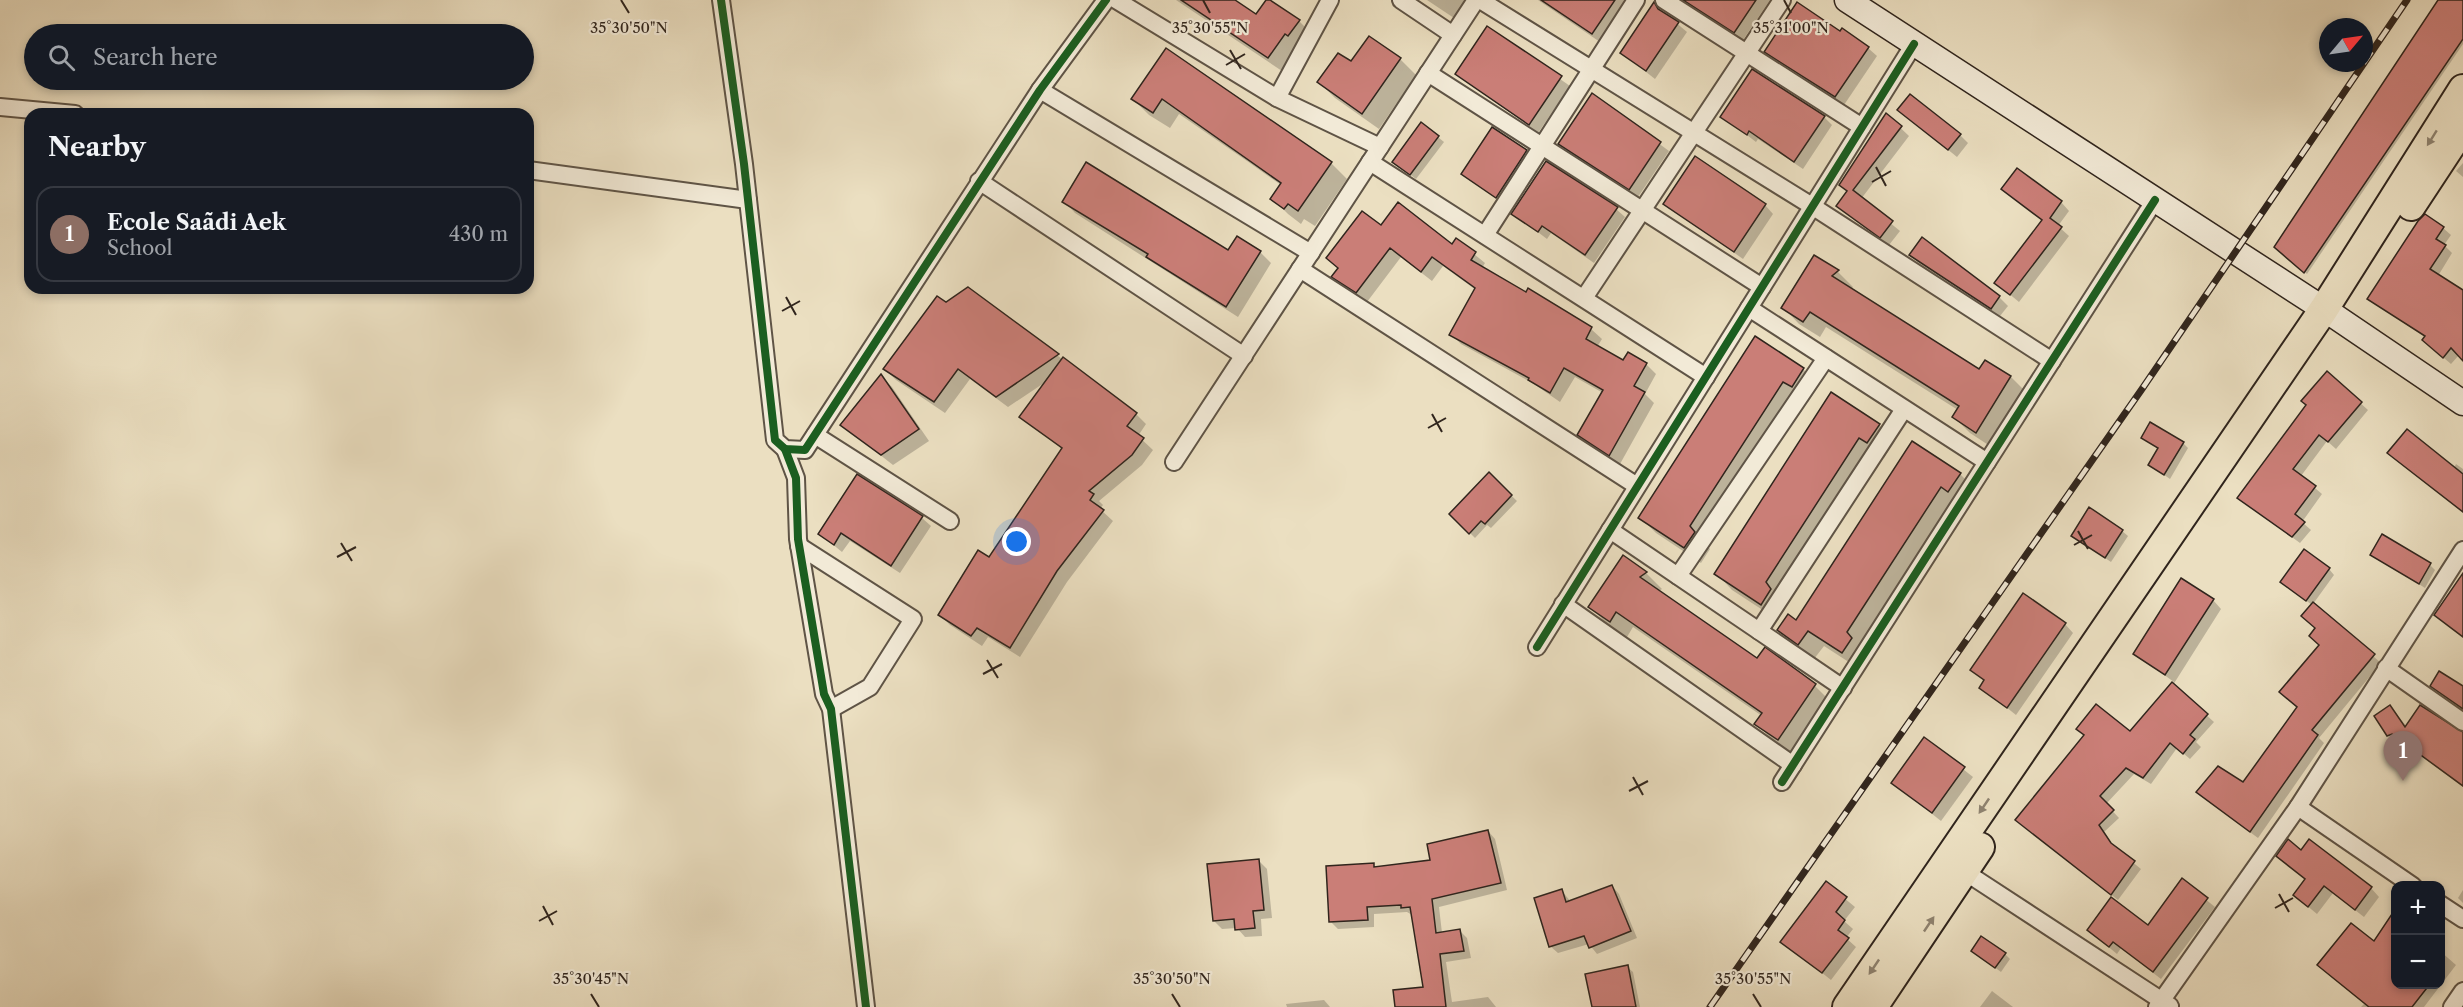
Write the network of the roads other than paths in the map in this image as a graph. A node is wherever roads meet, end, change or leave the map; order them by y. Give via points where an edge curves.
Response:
1 (721, 0) edge
2 (1106, 0) edge
3 (1116, 0) edge
4 (1330, 0) edge
5 (1401, 0) edge
6 (1478, 0) edge
7 (1636, 0) edge
8 (1664, 0) edge
9 (1782, 0) edge
10 (1847, 0) edge
11 (1453, 35) junction
12 (1914, 44) junction
13 (1747, 53) junction
14 (1591, 69) junction
15 (1428, 73) junction
16 (2463, 89) edge
17 (1040, 90) junction
18 (1277, 98) junction
19 (0, 107) edge
20 (24, 109) edge
21 (1862, 127) junction
22 (2463, 127) edge
23 (1694, 132) junction
24 (1542, 146) junction
25 (1380, 147) junction
26 (1371, 162) junction
27 (534, 171) edge
28 (980, 181) junction
29 (748, 200) junction
30 (2155, 200) junction
31 (1812, 207) junction
32 (1642, 210) junction
33 (1485, 235) junction
34 (1311, 253) junction
35 (1300, 269) junction
36 (1762, 287) junction
37 (1584, 298) junction
38 (1749, 308) junction
39 (2330, 313) junction
40 (1244, 356) junction
41 (1826, 358) junction
42 (2052, 361) junction
43 (1706, 377) junction
44 (2463, 403) edge
45 (1905, 409) junction
46 (815, 435) junction
47 (785, 449) junction
48 (1174, 462) dead end
49 (1987, 462) junction
50 (1637, 486) junction
51 (950, 521) dead end
52 (1610, 530) junction
53 (799, 546) junction
54 (2463, 550) edge
55 (1678, 576) junction
56 (1563, 604) junction
57 (1759, 631) junction
58 (1537, 647) dead end
59 (2386, 668) junction
60 (1843, 688) junction
61 (831, 709) junction
62 (2463, 722) edge
63 (1793, 765) junction
64 (1782, 782) dead end
65 (2298, 807) junction
66 (1956, 865) junction
67 (2407, 881) edge
68 (2445, 907) edge
69 (2463, 919) edge
70 (2463, 991) edge
71 (2164, 1005) edge
72 (866, 1007) edge
73 (1846, 1007) edge
74 (1873, 1007) edge
75 (2452, 1007) edge

1 - 29 street
2 - 17 street
3 - 18 street
4 - 18 street
5 - 11 street
6 - 11 street
6 - 14 street
7 - 14 street
8 - 13 street
9 - 13 street
10 - 12 main road
11 - 15 street
12 - 21 street
12 - 30 main road
13 - 21 street
13 - 23 street
14 - 23 street
14 - 24 street
15 - 24 street
15 - 25 street
16 -> 39 highway
17 - 28 street
17 - 34 street
18 - 25 street
19 - 20 street
21 - 31 street
22 - 39 highway
23 - 31 street
23 - 32 street
24 - 32 street
24 - 33 street
25 - 26 street
26 - 33 street
26 - 34 street
27 - 29 street
28 - 40 street
28 - 46 street
29 - 47 street via 775,440
30 - 39 main road
30 - 42 street
31 - 36 street
31 - 42 street
32 - 36 street
32 - 37 street
33 - 37 street
34 - 35 street
35 - 40 street
35 - 50 street
36 - 38 street
37 - 43 street
38 - 41 street
38 - 43 street
39 - 44 main road
39 - 66 highway via 2262,424
40 - 48 street
41 - 45 street
41 - 55 street
42 - 49 street
43 - 50 street
45 - 49 street
45 - 57 street
46 - 47 street via 805,450
46 - 51 street
47 - 53 street via 796,478
49 - 60 street
50 - 52 street
52 - 55 street
52 - 56 street
53 - 61 street via 824,694
53 - 61 street via 913,619 870,687
54 - 59 street
55 - 57 street
56 - 58 street
56 - 63 street
57 - 60 street
59 - 62 street
59 - 65 street
60 - 63 street
61 - 72 street
63 - 64 street
65 - 67 street
65 - 71 street
66 - 71 street
66 -> 73 highway
74 -> 66 highway
68 - 69 street
70 - 75 street

